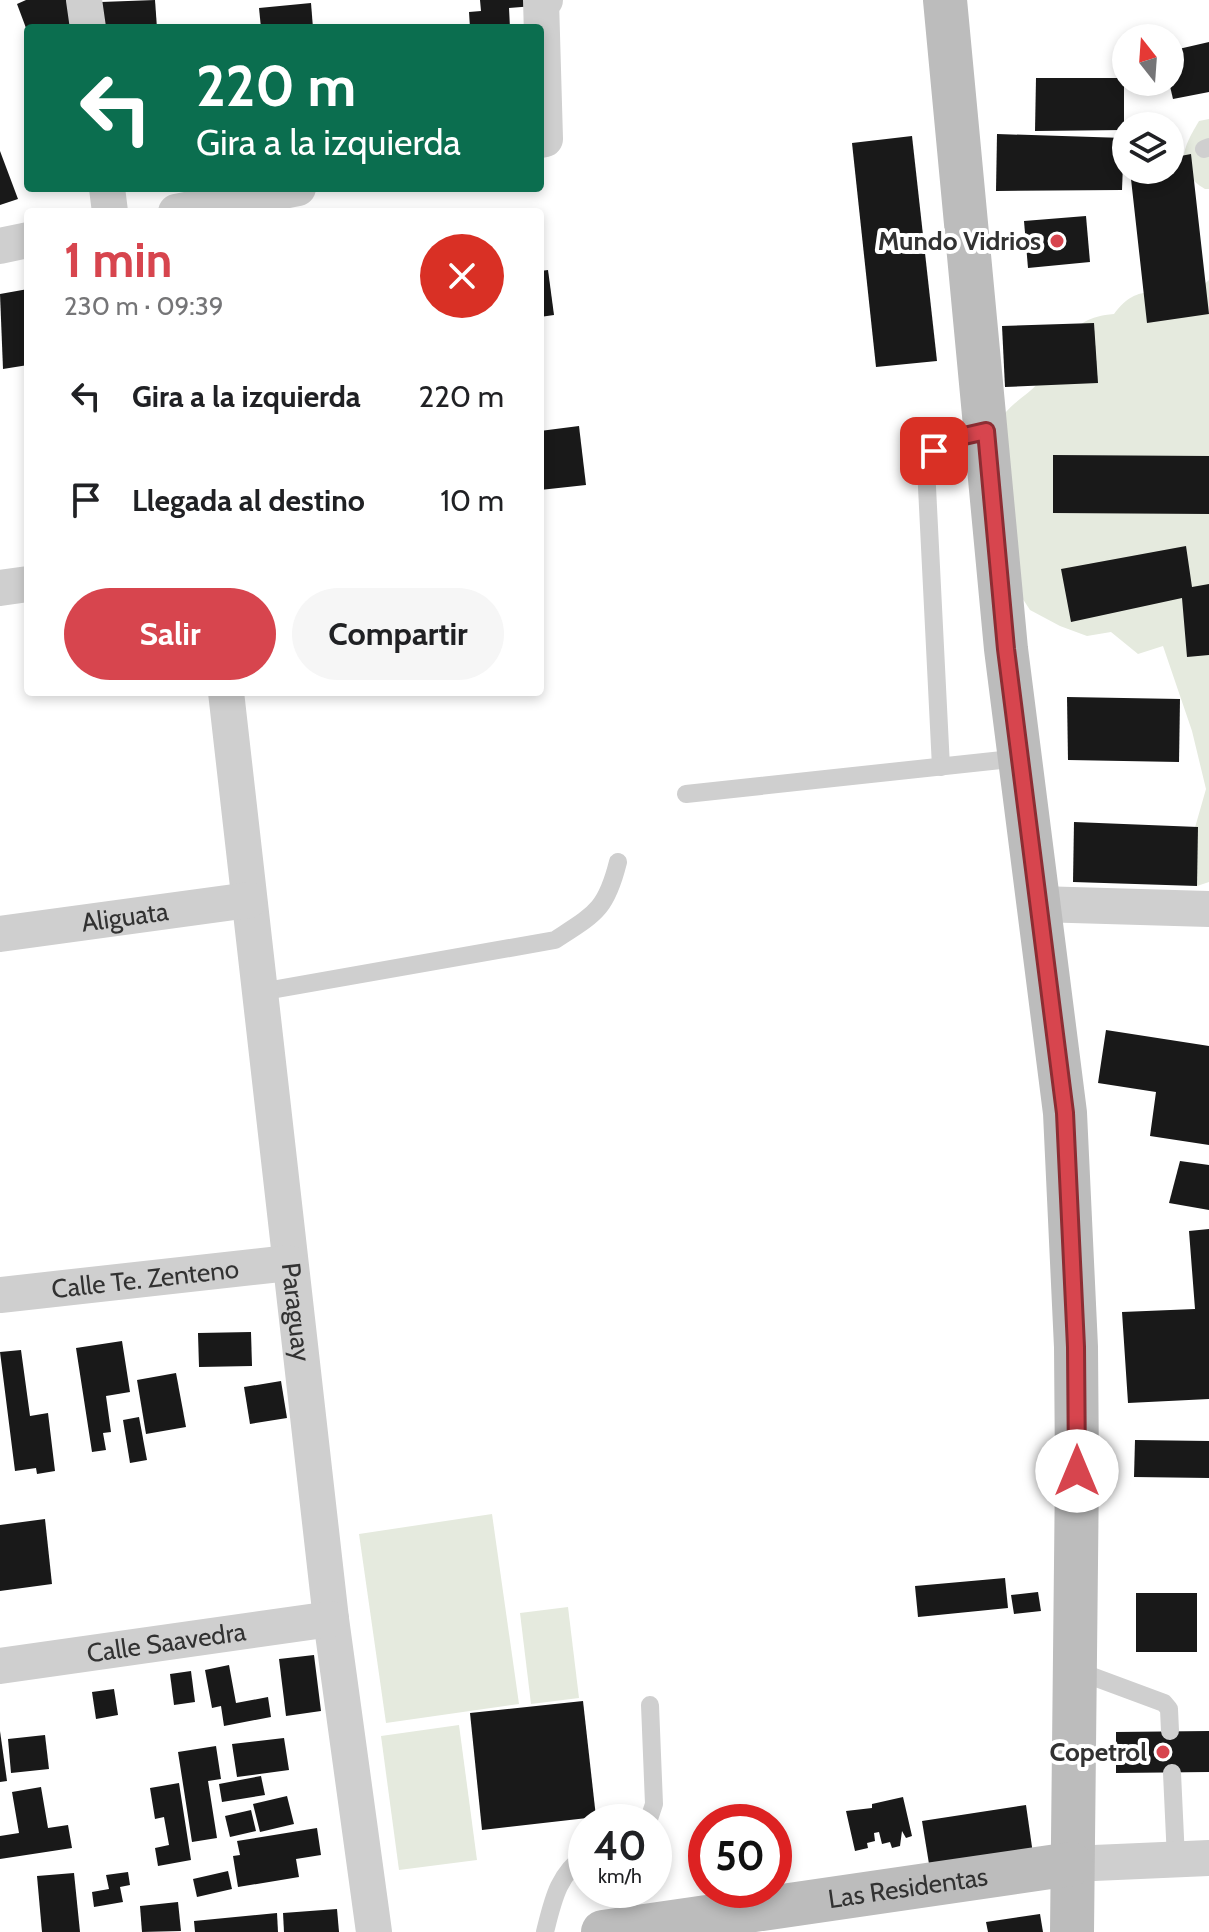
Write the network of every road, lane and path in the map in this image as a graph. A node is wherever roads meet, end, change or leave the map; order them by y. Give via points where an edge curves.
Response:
1 (84, 0) edge
2 (545, 0) edge
3 (945, 0) edge
4 (87, 24) edge
5 (542, 24) edge
6 (544, 104) edge
7 (544, 139) edge
8 (278, 192) edge
9 (196, 208) edge
10 (24, 241) edge
11 (0, 246) edge
12 (986, 431) junction
13 (24, 585) edge
14 (0, 588) edge
15 (226, 696) edge
16 (1020, 758) junction
17 (941, 767) junction
18 (686, 794) dead end
19 (618, 862) dead end
20 (249, 900) junction
21 (1038, 904) junction
22 (1209, 909) edge
23 (0, 934) edge
24 (260, 992) junction
25 (289, 1263) junction
26 (0, 1295) edge
27 (331, 1619) junction
28 (0, 1666) edge
29 (1074, 1670) junction
30 (650, 1705) dead end
31 (1170, 1731) dead end
32 (1172, 1773) dead end
33 (654, 1804) edge
34 (1192, 1859) edge
35 (1071, 1864) junction
36 (568, 1867) edge
37 (374, 1932) edge
38 (545, 1932) edge
39 (603, 1932) edge
40 (1072, 1932) edge

1 - 4 street
2 - 5 street
3 - 12 main road
6 - 7 street
8 - 9 street
10 - 11 street
12 - 16 main road
12 - 17 lane via 951,439 934,451 926,467
13 - 14 street
15 - 20 street, Paraguay
16 - 17 lane
16 - 21 main road
17 - 18 lane
19 - 24 lane via 609,897 555,940
20 - 23 street, Aliguata
20 - 24 street, Paraguay
21 - 22 street
21 - 29 main road via 1065,1113 1076,1347
24 - 25 street, Paraguay
25 - 26 street, Calle Te. Zenteno
25 - 27 street, Paraguay
27 - 28 street, Calle Saavedra
27 - 37 street, Paraguay
29 - 31 lane via 1164,1703
29 - 35 main road
30 - 33 lane
32 - 34 lane
34 - 35 street
35 - 39 main road, Las Residentas
35 - 40 main road
36 - 38 lane via 555,1891

